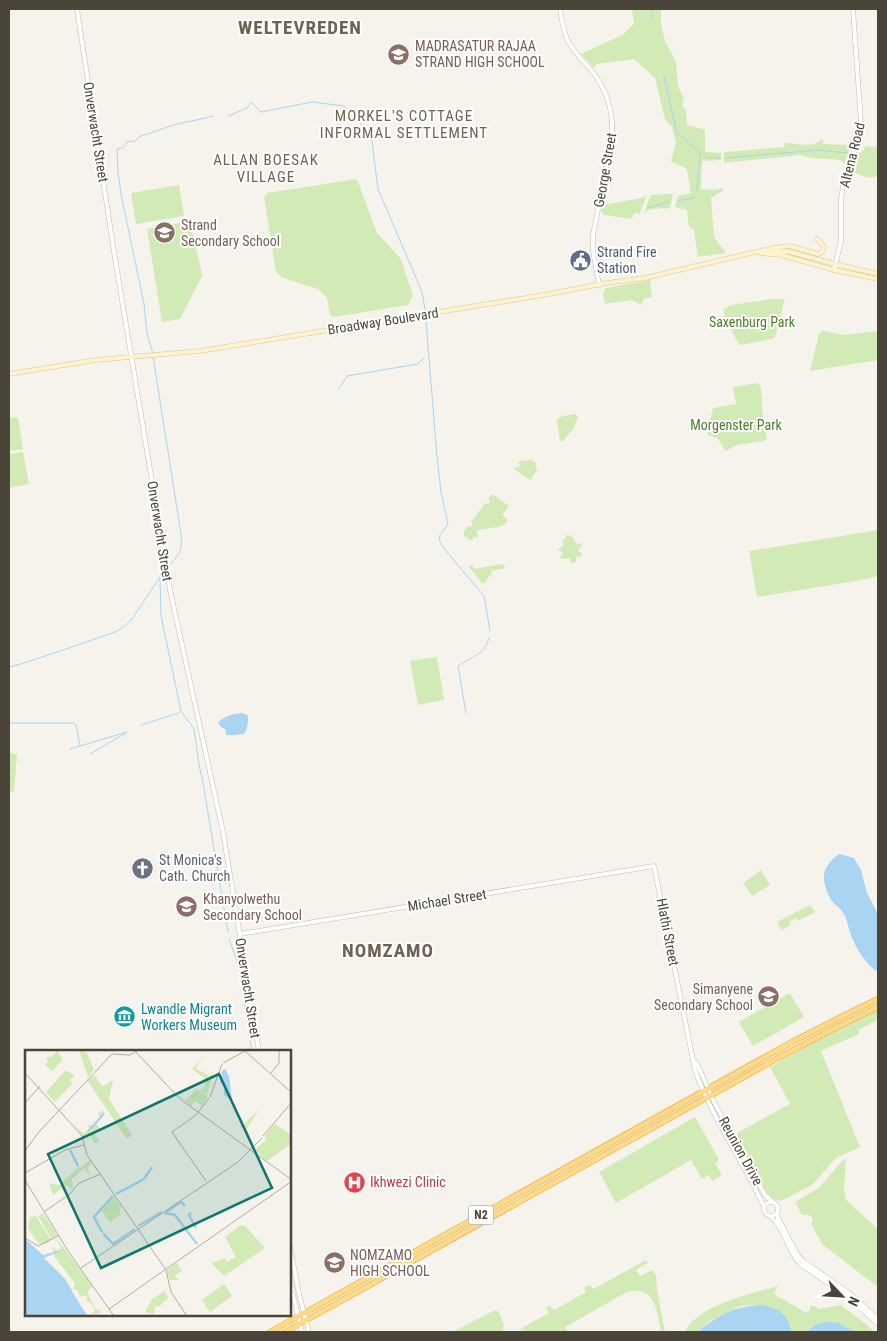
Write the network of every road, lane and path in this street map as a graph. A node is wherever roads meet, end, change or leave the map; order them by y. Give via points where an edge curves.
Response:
1 (77, 9) edge
2 (560, 9) edge
3 (853, 9) edge
4 (817, 239) dead end
5 (768, 250) junction
6 (755, 252) junction
7 (836, 264) junction
8 (834, 270) junction
9 (878, 274) edge
10 (878, 279) edge
11 (599, 285) junction
12 (131, 356) junction
13 (9, 374) edge
14 (654, 866) joint
15 (240, 934) junction
16 (878, 999) edge
17 (878, 1007) edge
18 (259, 1050) edge
19 (706, 1090) junction
20 (709, 1097) junction
21 (774, 1203) junction
22 (764, 1207) junction
23 (777, 1213) junction
24 (770, 1216) junction
25 (291, 1252) edge
26 (291, 1285) edge
27 (301, 1315) junction
28 (878, 1319) edge
29 (303, 1322) junction
30 (878, 1324) edge
31 (270, 1332) edge
32 (285, 1332) edge
33 (302, 1332) edge
34 (309, 1332) edge

1 - 12 street, Onverwacht Street
2 - 11 street, George Street via 569,42 599,82 612,114 612,143 593,235
3 - 7 street, Altena Road via 861,123 843,186
4 - 5 main road via 824,247 818,254 790,246
5 - 6 main road, Broadway Boulevard
5 - 7 main road, Broadway Boulevard
6 - 8 main road, Broadway Boulevard via 782,255
6 - 11 main road, Broadway Boulevard via 645,278
7 - 8 street, Altena Road
7 - 9 main road, Broadway Boulevard
8 - 10 main road, Broadway Boulevard
11 - 12 main road, Broadway Boulevard via 200,351
12 - 13 main road, Broadway Boulevard
12 - 15 street, Onverwacht Street via 170,590 220,820
14 - 15 street, Michael Street
14 - 19 street, Hlathi Street via 694,1070
15 - 18 street, Onverwacht Street
16 - 19 highway, N2
17 - 20 highway, N2
19 - 20 street, Hlathi Street
19 - 27 highway, N2
20 - 21 street, Reunion Drive via 765,1195
20 - 22 street, Reunion Drive
20 - 29 highway, N2
21 - 22 street via 769,1202
21 - 23 street
22 - 24 street
23 - 24 street
23 - 28 street via 800,1258
24 - 30 street via 800,1264 847,1296
25 - 27 street
26 - 27 street
27 - 29 street
27 - 31 highway, N2
29 - 32 highway, N2
29 - 33 street
29 - 34 street

